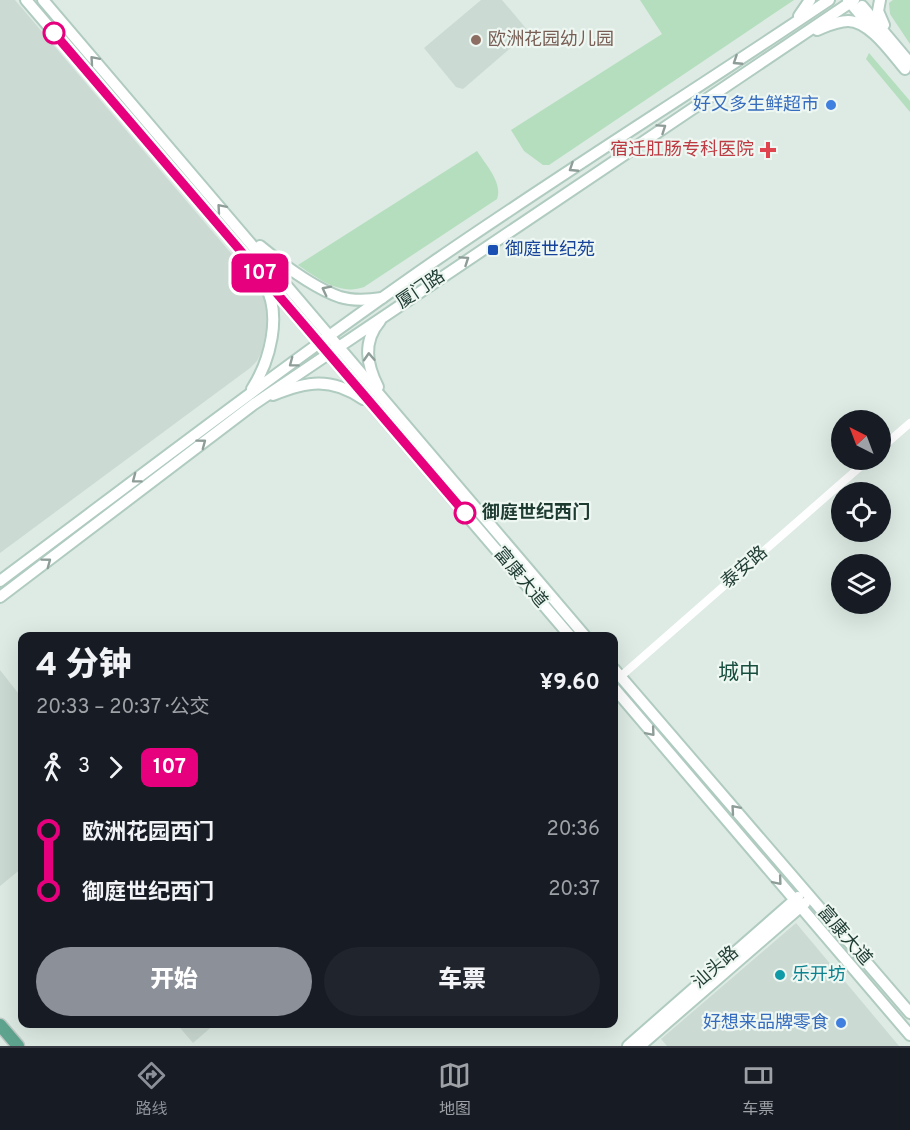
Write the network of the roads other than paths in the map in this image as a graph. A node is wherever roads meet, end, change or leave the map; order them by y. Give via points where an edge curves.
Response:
1 (26, 0) edge
2 (43, 0) edge
3 (810, 0) edge
4 (829, 0) edge
5 (880, 0) edge
6 (852, 1) edge
7 (786, 29) junction
8 (794, 39) junction
9 (909, 67) edge
10 (240, 230) junction
11 (231, 239) junction
12 (383, 298) junction
13 (387, 312) junction
14 (330, 336) junction
15 (320, 343) junction
16 (333, 349) junction
17 (250, 400) junction
18 (387, 403) junction
19 (377, 410) junction
20 (910, 423) edge
21 (891, 439) edge
22 (856, 470) edge
23 (0, 581) edge
24 (0, 597) edge
25 (567, 632) edge
26 (582, 632) edge
27 (618, 672) edge
28 (618, 674) edge
29 (618, 693) edge
30 (808, 894) junction
31 (797, 904) junction
32 (910, 1013) edge
33 (0, 1025) edge
34 (910, 1035) edge
35 (18, 1046) edge
36 (628, 1046) edge
37 (640, 1046) edge

1 - 11 street, 富康大道
10 -> 2 street, 富康大道
3 - 7 street
4 - 7 street, 厦门路
5 - 9 street via 881,20
6 - 8 street, 厦门路
6 - 9 street
7 -> 12 street, 厦门路
8 - 9 street via 835,23 857,22
13 -> 8 street, 厦门路
12 -> 10 street via 350,299 323,288
10 - 14 street, 富康大道
11 - 15 street, 富康大道
11 - 17 street via 273,300 272,335
12 - 14 street, 厦门路
13 - 16 street, 厦门路
18 -> 13 street via 367,357 372,330
14 - 15 street, 厦门路
14 - 16 street, 富康大道
15 - 16 street, 富康大道
15 -> 17 street, 厦门路
16 - 17 street, 厦门路
16 - 18 street, 富康大道
16 - 19 street, 富康大道
17 - 19 street via 297,385 324,383 345,388
17 -> 23 street, 厦门路 via 208,423
24 -> 17 street, 厦门路
18 - 26 street, 富康大道
19 - 25 street, 富康大道
20 - 21 street
22 - 27 street, 泰安路
30 -> 28 street, 富康大道
29 -> 31 street, 富康大道
30 - 31 street, 汕头路
30 - 32 street, 富康大道
31 - 34 street, 富康大道
31 - 36 street, 汕头路
31 - 37 street, 汕头路
33 - 35 main road

